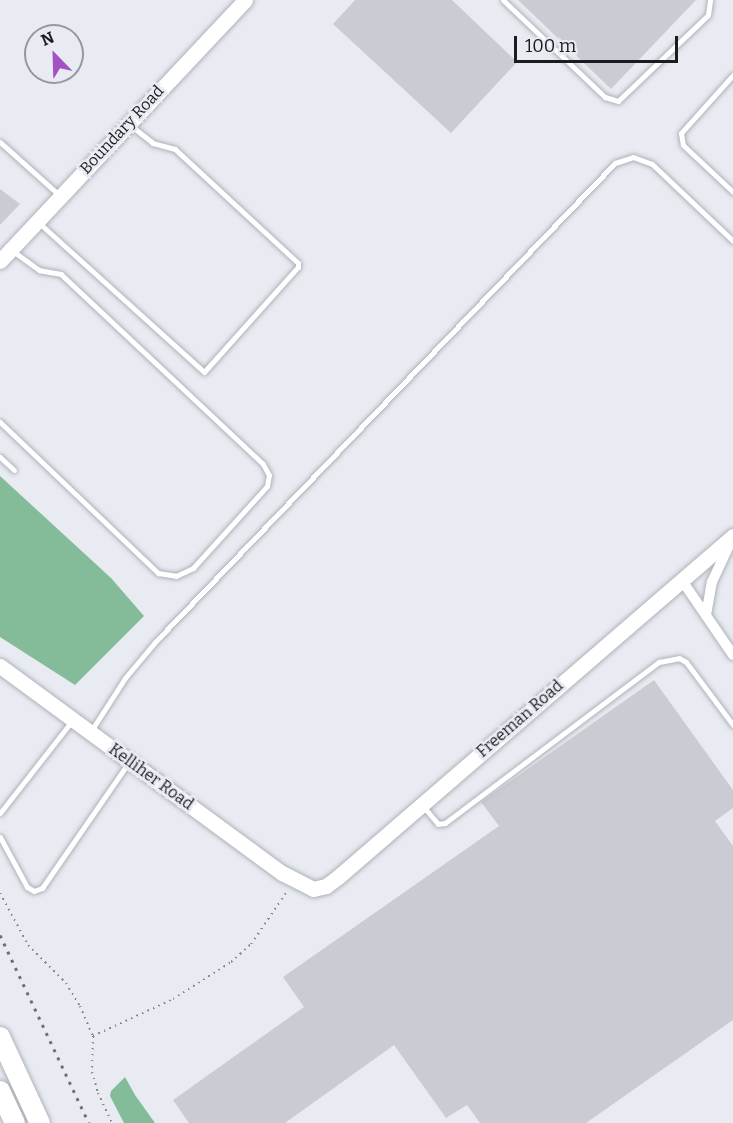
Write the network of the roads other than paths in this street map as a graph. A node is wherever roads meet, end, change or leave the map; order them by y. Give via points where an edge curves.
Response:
1 (245, 0) edge
2 (503, 0) edge
3 (710, 0) edge
4 (733, 75) edge
5 (129, 124) junction
6 (0, 142) edge
7 (733, 192) edge
8 (61, 196) junction
9 (37, 221) junction
10 (733, 241) edge
11 (11, 249) junction
12 (0, 261) edge
13 (0, 422) edge
14 (0, 457) edge
15 (14, 470) dead end
16 (733, 536) edge
17 (681, 579) junction
18 (705, 615) junction
19 (733, 655) edge
20 (0, 666) edge
21 (73, 720) junction
22 (733, 725) edge
23 (90, 732) junction
24 (130, 761) junction
25 (422, 805) junction
26 (0, 813) edge
27 (0, 837) edge
28 (298, 884) joint
29 (0, 1037) edge
30 (0, 1091) edge
31 (15, 1123) edge
32 (40, 1123) edge

1 - 5 street, Boundary Road
2 - 3 lane via 605,97 618,101 708,15
4 - 7 lane via 681,133 683,144
5 - 8 street, Boundary Road
5 - 9 lane via 153,143 175,149 298,263 204,372
6 - 8 lane
8 - 9 street, Boundary Road
9 - 11 street, Boundary Road
10 - 23 lane via 652,164 633,157 615,163 156,641 125,678
11 - 12 street, Boundary Road
11 - 13 lane via 39,270 61,274 263,464 269,475 267,486 193,568 176,576 158,573
14 - 15 lane
16 - 17 street, Freeman Road
16 - 18 street via 712,582
17 - 18 street
17 - 25 street, Freeman Road
18 - 19 street
20 - 21 street, Kelliher Road
21 - 23 street, Kelliher Road
21 - 26 lane
22 - 25 lane via 686,662 679,658 659,662 445,823 438,824
23 - 24 street, Kelliher Road
24 - 27 lane via 42,888 34,891 27,887
24 - 28 street, Kelliher Road
25 - 28 street, Freeman Road via 326,886
29 - 32 highway
30 - 31 highway

